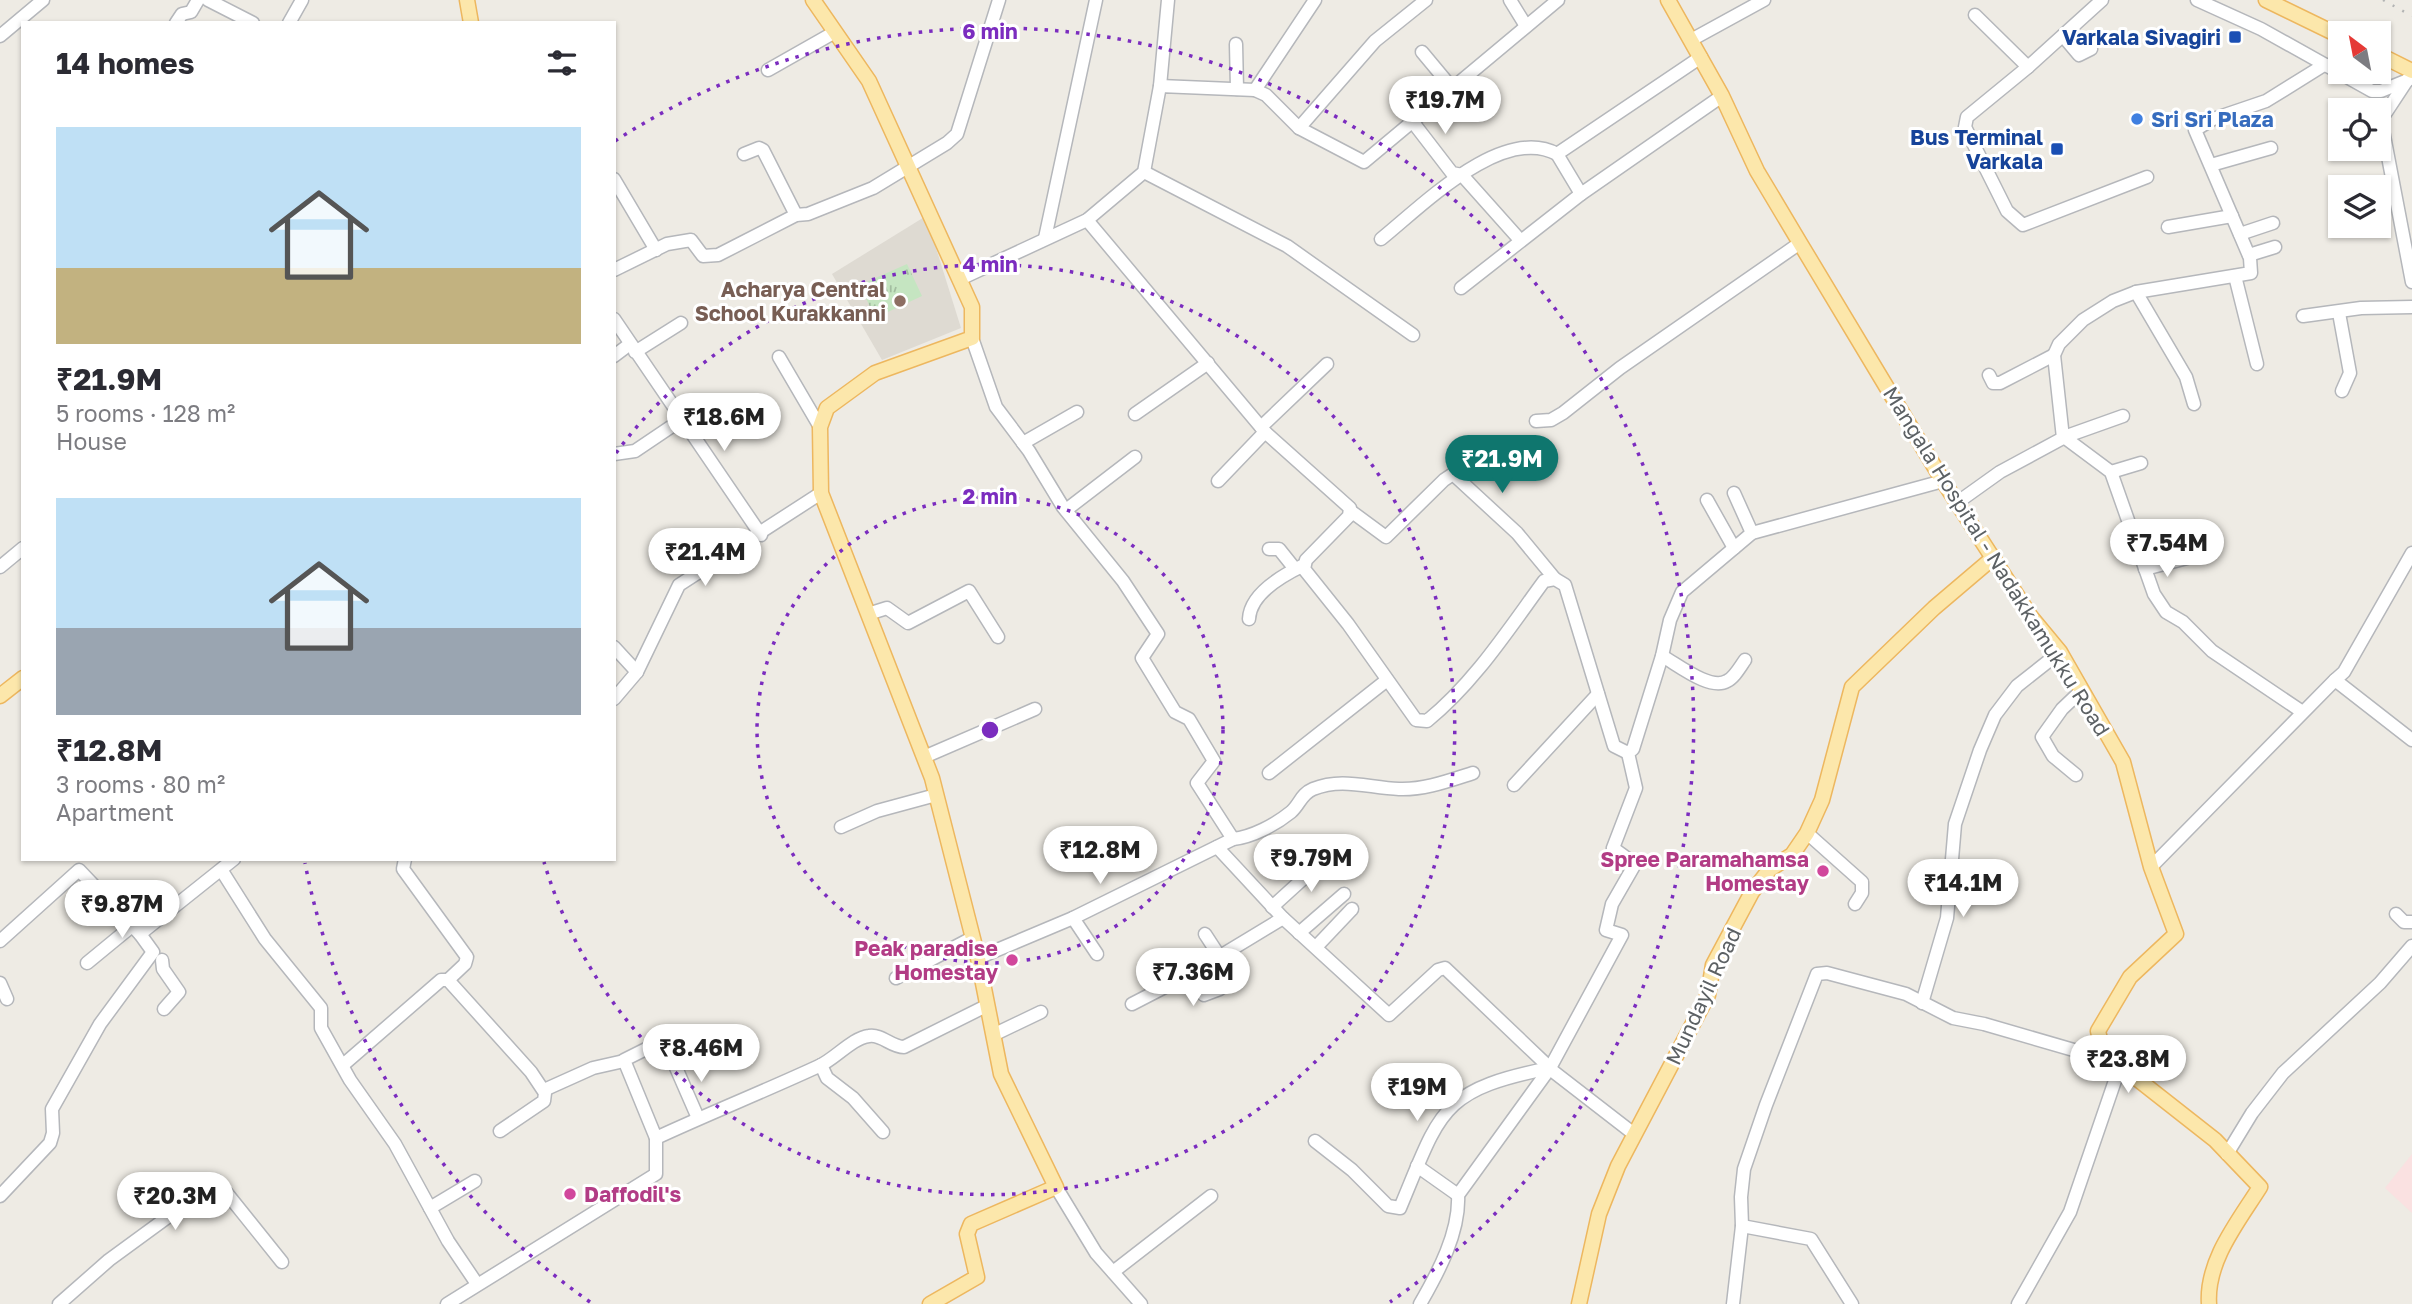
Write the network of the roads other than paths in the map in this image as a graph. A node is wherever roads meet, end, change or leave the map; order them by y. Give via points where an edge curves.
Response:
1 (44, 0) edge
2 (198, 0) edge
3 (208, 0) edge
4 (302, 0) edge
5 (467, 0) edge
6 (813, 0) edge
7 (999, 0) edge
8 (1096, 0) edge
9 (1168, 0) edge
10 (1315, 0) edge
11 (1426, 0) edge
12 (1510, 0) edge
13 (1558, 0) edge
14 (1668, 0) edge
15 (1764, 0) edge
16 (2102, 0) edge
17 (2197, 0) edge
18 (2266, 0) edge
19 (1975, 15) dead end
20 (177, 21) edge
21 (249, 21) edge
22 (290, 21) edge
23 (471, 21) edge
24 (1526, 26) junction
25 (2328, 30) edge
26 (835, 32) junction
27 (0, 36) edge
28 (2063, 36) junction
29 (1691, 40) junction
30 (1236, 44) dead end
31 (2091, 49) dead end
32 (1422, 52) dead end
33 (1701, 57) junction
34 (2391, 62) edge
35 (2324, 65) junction
36 (2328, 66) edge
37 (2028, 67) junction
38 (768, 70) dead end
39 (2411, 74) edge
40 (1160, 86) junction
41 (1452, 88) junction
42 (1237, 89) junction
43 (1255, 90) junction
44 (1722, 96) junction
45 (1412, 121) junction
46 (1299, 128) junction
47 (2271, 148) dead end
48 (744, 154) dead end
49 (1557, 154) junction
50 (2211, 165) junction
51 (909, 168) junction
52 (1144, 172) junction
53 (1462, 175) junction
54 (2147, 177) dead end
55 (616, 182) edge
56 (1581, 194) junction
57 (796, 215) junction
58 (2232, 216) junction
59 (1087, 220) junction
60 (2273, 223) dead end
61 (2168, 227) dead end
62 (2240, 234) junction
63 (1045, 238) junction
64 (1381, 239) dead end
65 (1520, 240) junction
66 (1800, 243) junction
67 (2276, 247) dead end
68 (656, 250) junction
69 (2249, 255) junction
70 (616, 269) edge
71 (2235, 276) junction
72 (960, 279) junction
73 (2412, 282) edge
74 (1461, 288) dead end
75 (2136, 292) junction
76 (2412, 307) edge
77 (2339, 313) junction
78 (2303, 316) dead end
79 (616, 322) edge
80 (681, 323) dead end
81 (1413, 335) dead end
82 (972, 338) junction
83 (633, 348) junction
84 (616, 355) edge
85 (2054, 355) junction
86 (779, 357) dead end
87 (1208, 363) junction
88 (1327, 364) dead end
89 (2257, 364) dead end
90 (1989, 375) dead end
91 (2342, 390) dead end
92 (2194, 404) dead end
93 (1077, 412) dead end
94 (1135, 414) dead end
95 (2123, 416) dead end
96 (681, 420) junction
97 (1536, 421) dead end
98 (820, 427) junction
99 (1263, 430) junction
100 (2064, 437) junction
101 (1023, 443) junction
102 (616, 454) edge
103 (1135, 457) dead end
104 (2141, 463) dead end
105 (2111, 472) junction
106 (1218, 481) dead end
107 (1943, 481) junction
108 (821, 493) junction
109 (1734, 493) dead end
110 (1707, 500) dead end
111 (1958, 502) junction
112 (1066, 510) junction
113 (1352, 512) junction
114 (1752, 533) junction
115 (761, 535) junction
116 (1734, 548) junction
117 (1269, 549) dead end
118 (21, 550) edge
119 (2412, 554) edge
120 (1994, 557) junction
121 (2187, 558) dead end
122 (0, 567) edge
123 (1299, 567) junction
124 (2145, 569) junction
125 (1555, 579) junction
126 (868, 614) junction
127 (1249, 619) dead end
128 (998, 637) dead end
129 (616, 649) edge
130 (2060, 652) junction
131 (1662, 656) junction
132 (1745, 660) dead end
133 (636, 672) junction
134 (21, 680) edge
135 (1387, 680) junction
136 (2335, 680) junction
137 (2082, 690) junction
138 (1598, 694) junction
139 (0, 696) edge
140 (616, 697) edge
141 (1035, 709) dead end
142 (2301, 711) junction
143 (2412, 740) edge
144 (1628, 753) junction
145 (924, 757) junction
146 (1269, 772) dead end
147 (1473, 773) dead end
148 (2076, 775) dead end
149 (1514, 785) dead end
150 (936, 795) junction
151 (841, 827) dead end
152 (1807, 833) junction
153 (1233, 839) junction
154 (1217, 847) junction
155 (1326, 857) dead end
156 (232, 861) edge
157 (405, 861) edge
158 (2151, 867) junction
159 (222, 871) junction
160 (1344, 894) dead end
161 (1855, 904) dead end
162 (1272, 907) junction
163 (1352, 909) dead end
164 (2396, 914) dead end
165 (1073, 918) junction
166 (1283, 918) junction
167 (2412, 923) edge
168 (136, 930) junction
169 (1299, 933) junction
170 (1205, 934) dead end
171 (972, 938) junction
172 (0, 941) edge
173 (2412, 946) edge
174 (1316, 947) junction
175 (1097, 954) dead end
176 (1220, 957) junction
177 (978, 958) junction
178 (161, 960) junction
179 (87, 964) dead end
180 (1194, 972) junction
181 (896, 978) dead end
182 (448, 980) junction
183 (0, 983) edge
184 (1220, 989) dead end
185 (8, 999) dead end
186 (1922, 1003) junction
187 (1132, 1004) dead end
188 (986, 1006) junction
189 (164, 1009) dead end
190 (1041, 1012) dead end
191 (993, 1035) junction
192 (658, 1043) dead end
193 (2103, 1052) junction
194 (624, 1061) junction
195 (674, 1063) dead end
196 (343, 1065) junction
197 (821, 1065) junction
198 (2120, 1066) junction
199 (1550, 1069) junction
200 (544, 1090) junction
201 (698, 1118) junction
202 (500, 1131) dead end
203 (883, 1132) dead end
204 (1634, 1134) junction
205 (656, 1138) junction
206 (1315, 1141) dead end
207 (2227, 1154) junction
208 (1417, 1166) junction
209 (475, 1181) dead end
210 (1056, 1187) junction
211 (1458, 1195) junction
212 (0, 1196) edge
213 (1211, 1196) dead end
214 (430, 1209) junction
215 (1742, 1226) junction
216 (282, 1262) dead end
217 (1113, 1272) junction
218 (477, 1284) junction
219 (59, 1304) edge
220 (447, 1304) edge
221 (930, 1304) edge
222 (1141, 1304) edge
223 (1420, 1304) edge
224 (1579, 1304) edge
225 (1732, 1304) edge
226 (1852, 1304) edge
227 (2018, 1304) edge
228 (2209, 1304) edge

1 - 27 street
2 - 20 street
3 - 21 street
4 - 22 street
5 - 23 main road
6 - 26 main road
7 - 51 street via 957,134
8 - 63 street
9 - 40 street
10 - 43 street
11 - 46 street via 1375,41
12 - 24 street
13 - 24 street
14 - 29 main road, Mangala Hospital - Nadakkamukku Road
15 - 29 street
16 - 28 street
17 - 35 street
18 - 25 main road
19 - 37 street
24 - 41 street
26 - 38 street
26 - 51 main road via 869,81
28 - 31 street via 2079,55
28 - 37 street
29 - 33 main road, Mangala Hospital - Nadakkamukku Road
30 - 42 street
32 - 41 street
33 - 44 main road, Mangala Hospital - Nadakkamukku Road
33 - 49 street
34 - 39 main road
35 - 36 street
35 - 39 street via 2374,92
35 - 50 street via 2266,101 2195,130
37 - 54 street via 1964,124 2016,222 2030,225
39 - 73 street via 2381,120
40 - 42 street
40 - 52 street
41 - 45 street
42 - 43 street
43 - 46 street
44 - 56 street
44 - 66 main road, Mangala Hospital - Nadakkamukku Road via 1757,170
45 - 46 street via 1364,162
45 - 53 street via 1452,173
47 - 50 street
48 - 57 street via 763,150
49 - 53 street via 1545,147 1513,150 1474,165
49 - 56 street
50 - 58 street
51 - 57 street via 873,188
51 - 72 main road
52 - 59 street
52 - 81 street via 1287,246
53 - 64 street
53 - 65 street
55 - 68 street
56 - 65 street
57 - 68 street via 718,255 703,256 691,240
58 - 61 street
58 - 62 street
59 - 63 street
59 - 87 street
60 - 62 street
62 - 69 street
63 - 72 street
65 - 74 street
66 - 97 street via 1563,413
66 - 107 main road, Mangala Hospital - Nadakkamukku Road
67 - 69 street
68 - 70 street
69 - 71 street via 2253,272
71 - 75 street
71 - 89 street
72 - 82 main road via 972,307
75 - 85 street via 2083,320
75 - 92 street via 2186,377
76 - 77 street
77 - 78 street
77 - 91 street via 2350,373
79 - 83 street
80 - 83 street
82 - 98 main road via 875,373 827,408
82 - 101 street via 996,407
83 - 84 street
83 - 96 street
85 - 90 street via 2000,383 1993,383
85 - 100 street
86 - 98 street
87 - 94 street
87 - 99 street
88 - 99 street
93 - 101 street
95 - 100 street
96 - 102 street via 635,451
96 - 115 street
98 - 108 main road
99 - 106 street
99 - 113 street
100 - 105 street
100 - 111 street via 2000,472
101 - 112 street
103 - 112 street
104 - 105 street
105 - 124 street
107 - 111 main road, Mangala Hospital - Nadakkamukku Road
107 - 114 street
108 - 115 street
108 - 126 main road
109 - 114 street
110 - 116 street
111 - 120 main road, Mangala Hospital - Nadakkamukku Road
112 - 153 street via 1158,634 1142,658 1175,712 1189,719 1214,761 1197,783
113 - 123 street
113 - 125 street via 1386,537 1453,474 1517,533
114 - 116 street
115 - 133 street via 679,585
116 - 131 street via 1682,592
117 - 123 street via 1279,550
118 - 122 street
119 - 136 street via 2344,672
120 - 130 main road, Mangala Hospital - Nadakkamukku Road via 2031,617
120 - 152 main road, Mundayil Road via 1852,687 1822,800
121 - 124 street
123 - 127 street via 1252,602
123 - 135 street
124 - 142 street via 2166,612 2238,671
125 - 135 street via 1544,581 1472,678 1427,721 1416,720
125 - 138 street via 1565,585
126 - 128 street via 887,608 908,623 969,591
126 - 145 main road
129 - 133 street
130 - 137 main road, Mangala Hospital - Nadakkamukku Road
130 - 186 street via 2017,686 1995,715 1980,750 1955,824 1947,918
131 - 132 street via 1720,684 1729,681
131 - 144 street
133 - 140 street
134 - 139 main road
135 - 146 street
136 - 142 street
136 - 143 street
137 - 148 street via 2042,737 2057,761
137 - 158 main road, Mangala Hospital - Nadakkamukku Road via 2128,774
138 - 144 street via 1615,746
138 - 149 street
141 - 145 street
142 - 158 street
144 - 199 street via 1636,788 1614,848 1635,864 1612,904 1606,930 1622,935
145 - 150 main road
147 - 153 street via 1430,787 1400,789 1340,781 1313,789 1276,822 1247,838
150 - 151 street via 877,811
150 - 171 main road
152 - 161 street via 1860,879 1862,893
152 - 204 main road, Mundayil Road via 1792,855 1770,869 1752,892 1713,965 1708,995
153 - 154 street
154 - 162 street
154 - 165 street
155 - 162 street
156 - 159 street
157 - 182 street via 403,869 467,957 466,964
158 - 193 main road, Mangala Hospital - Nadakkamukku Road via 2176,934 2130,977 2098,1031
159 - 168 street
159 - 196 street via 265,939 321,1008 321,1028
160 - 169 street
162 - 166 street
163 - 174 street
164 - 167 street
165 - 175 street
165 - 177 street
166 - 169 street
166 - 176 street
168 - 172 street via 79,870
168 - 178 street
168 - 179 street
169 - 174 street
170 - 176 street
171 - 177 main road
171 - 181 street
173 - 207 street via 2380,983 2283,1073
174 - 199 street via 1389,1015 1445,968
176 - 180 street
177 - 188 main road
178 - 189 street via 179,992
178 - 212 street via 100,1024 52,1109 50,1143
180 - 184 street via 1204,995
180 - 187 street
182 - 196 street via 441,980
182 - 200 street
183 - 185 street
186 - 193 street via 1941,1015 2084,1053
186 - 215 street via 1872,984 1817,974 1744,1169
188 - 191 main road
188 - 197 street via 904,1047 872,1035 865,1037
190 - 191 street
191 - 210 main road via 1002,1074
192 - 194 street
193 - 198 main road
194 - 200 street
194 - 205 street
195 - 201 street
196 - 214 street via 395,1144
197 - 201 street
197 - 203 street via 827,1078 853,1098
198 - 207 main road
198 - 227 street via 2070,1212
199 - 204 street
199 - 208 street via 1506,1077 1457,1099 1434,1126
199 - 211 street
200 - 202 street via 544,1101
201 - 205 street
204 - 224 main road, Mundayil Road via 1599,1214
205 - 218 street via 656,1174
206 - 208 street via 1388,1206 1400,1208
207 - 228 main road via 2260,1187 2222,1251 2208,1284
208 - 211 street
209 - 214 street
210 - 217 street via 1096,1253
210 - 221 main road via 971,1224 967,1234 976,1277
211 - 223 street via 1459,1214
213 - 217 street
214 - 218 street
215 - 225 street
215 - 226 street via 1811,1239
216 - 219 street via 217,1181 109,1260
217 - 222 street
218 - 220 street

